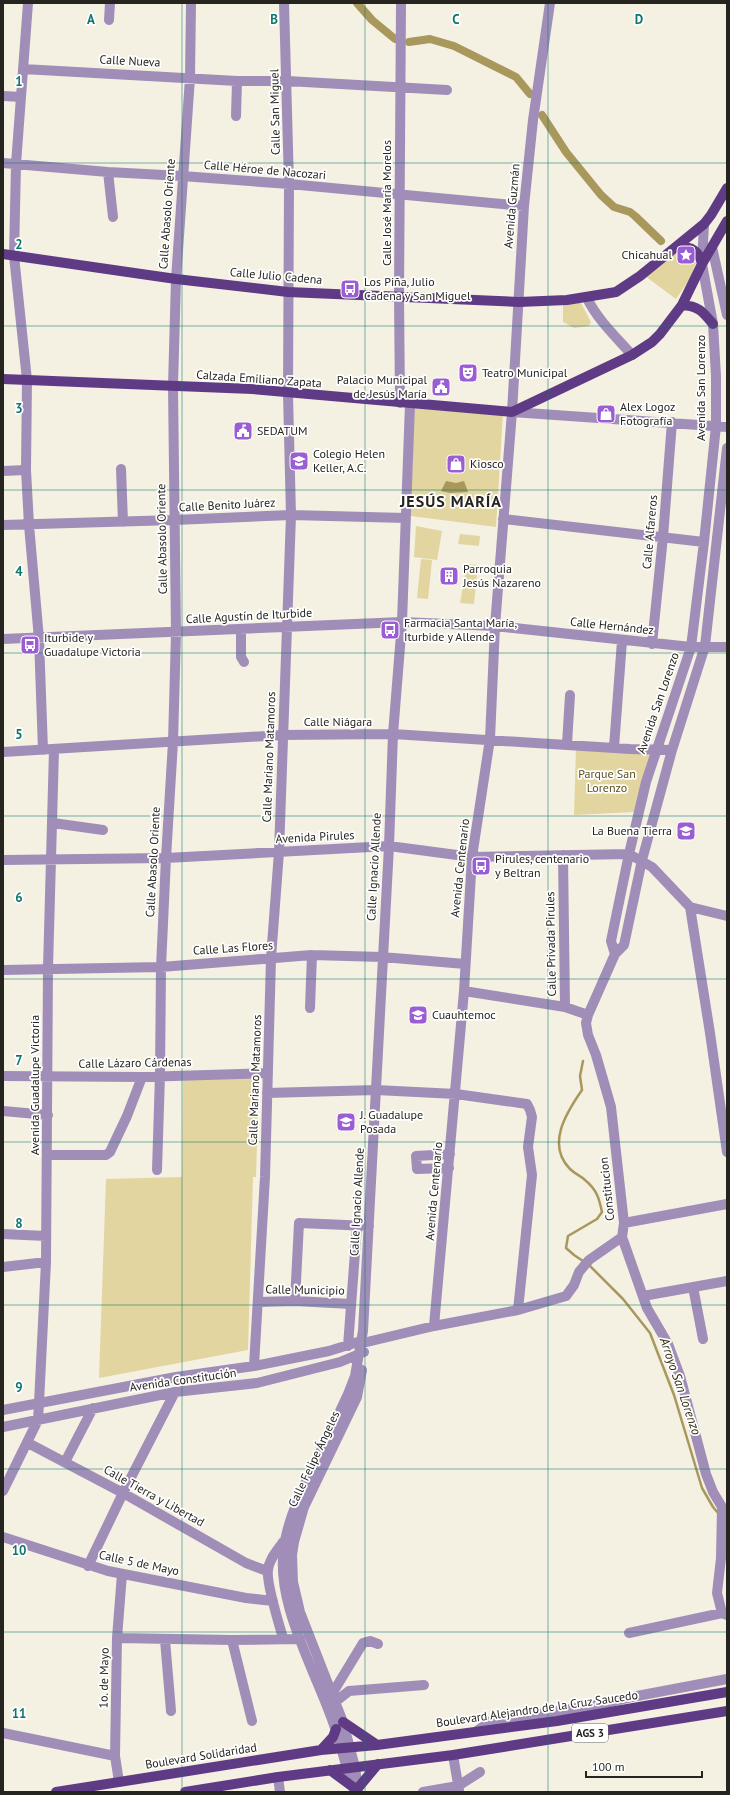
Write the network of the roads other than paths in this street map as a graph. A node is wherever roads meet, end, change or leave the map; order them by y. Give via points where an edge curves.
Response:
1 (28, 3) edge
2 (110, 3) edge
3 (191, 3) edge
4 (284, 3) edge
5 (401, 3) edge
6 (550, 3) edge
7 (109, 20) dead end
8 (23, 69) junction
9 (190, 78) junction
10 (237, 81) junction
11 (287, 81) junction
12 (400, 86) junction
13 (447, 90) dead end
14 (3, 96) edge
15 (21, 97) junction
16 (236, 116) dead end
17 (3, 162) edge
18 (16, 164) junction
19 (108, 172) junction
20 (182, 176) junction
21 (289, 184) junction
22 (727, 188) edge
23 (400, 195) junction
24 (524, 206) junction
25 (711, 215) junction
26 (113, 217) dead end
27 (704, 224) junction
28 (725, 224) edge
29 (678, 246) junction
30 (712, 247) junction
31 (3, 254) edge
32 (14, 256) junction
33 (702, 264) junction
34 (176, 279) junction
35 (288, 292) junction
36 (399, 296) junction
37 (587, 298) junction
38 (519, 302) junction
39 (682, 305) junction
40 (727, 315) edge
41 (713, 324) junction
42 (632, 355) junction
43 (3, 379) edge
44 (27, 380) junction
45 (173, 386) junction
46 (288, 394) junction
47 (405, 404) junction
48 (512, 412) junction
49 (672, 422) junction
50 (716, 426) junction
51 (727, 427) edge
52 (727, 448) edge
53 (121, 469) dead end
54 (26, 470) junction
55 (3, 471) edge
56 (724, 502) edge
57 (291, 515) junction
58 (405, 518) junction
59 (503, 519) junction
60 (175, 520) junction
61 (123, 522) junction
62 (3, 525) edge
63 (29, 525) junction
64 (663, 537) junction
65 (704, 542) junction
66 (402, 622) junction
67 (496, 626) junction
68 (288, 627) junction
69 (241, 628) junction
70 (176, 633) junction
71 (3, 639) edge
72 (39, 639) junction
73 (622, 641) junction
74 (652, 644) junction
75 (705, 646) junction
76 (690, 647) junction
77 (727, 647) edge
78 (244, 662) dead end
79 (570, 694) dead end
80 (392, 734) junction
81 (282, 735) junction
82 (490, 739) junction
83 (173, 742) junction
84 (567, 744) junction
85 (614, 747) junction
86 (43, 750) junction
87 (54, 750) junction
88 (655, 750) junction
89 (672, 750) junction
90 (3, 752) edge
91 (53, 823) junction
92 (103, 830) dead end
93 (389, 846) junction
94 (279, 852) junction
95 (628, 854) junction
96 (562, 855) junction
97 (472, 857) junction
98 (166, 858) junction
99 (52, 859) junction
100 (3, 860) edge
101 (642, 860) junction
102 (690, 907) junction
103 (727, 916) edge
104 (312, 954) junction
105 (614, 954) junction
106 (382, 957) junction
107 (271, 958) junction
108 (465, 964) junction
109 (161, 967) junction
110 (48, 968) junction
111 (3, 970) edge
112 (464, 991) junction
113 (565, 1007) junction
114 (310, 1008) dead end
115 (588, 1015) junction
116 (268, 1073) junction
117 (160, 1075) junction
118 (3, 1076) edge
119 (142, 1077) junction
120 (48, 1078) junction
121 (376, 1090) junction
122 (267, 1093) junction
123 (456, 1094) junction
124 (3, 1111) edge
125 (48, 1115) junction
126 (725, 1118) edge
127 (727, 1152) edge
128 (450, 1154) junction
129 (48, 1155) junction
130 (449, 1168) junction
131 (157, 1170) dead end
132 (727, 1204) edge
133 (624, 1224) junction
134 (357, 1226) junction
135 (369, 1226) junction
136 (3, 1234) edge
137 (46, 1236) junction
138 (622, 1236) junction
139 (46, 1262) junction
140 (3, 1267) edge
141 (727, 1281) edge
142 (693, 1287) junction
143 (643, 1296) junction
144 (295, 1301) junction
145 (258, 1302) junction
146 (351, 1304) junction
147 (518, 1310) junction
148 (434, 1326) junction
149 (704, 1339) dead end
150 (348, 1346) junction
151 (363, 1347) junction
152 (254, 1366) junction
153 (175, 1392) junction
154 (39, 1403) junction
155 (93, 1408) junction
156 (3, 1410) edge
157 (38, 1420) junction
158 (3, 1427) edge
159 (28, 1443) junction
160 (65, 1462) junction
161 (3, 1491) edge
162 (123, 1493) junction
163 (3, 1537) edge
164 (285, 1540) junction
165 (88, 1566) junction
166 (267, 1571) junction
167 (122, 1574) junction
168 (273, 1601) junction
169 (724, 1614) edge
170 (629, 1633) dead end
171 (117, 1638) junction
172 (283, 1638) junction
173 (300, 1639) junction
174 (165, 1640) junction
175 (232, 1640) junction
176 (378, 1644) dead end
177 (727, 1679) edge
178 (424, 1685) dead end
179 (727, 1692) edge
180 (334, 1698) junction
181 (601, 1709) junction
182 (727, 1710) edge
183 (171, 1711) dead end
184 (252, 1721) dead end
185 (339, 1725) junction
186 (3, 1733) edge
187 (377, 1745) junction
188 (345, 1747) junction
189 (321, 1750) junction
190 (453, 1755) junction
191 (115, 1756) junction
192 (378, 1764) junction
193 (350, 1768) junction
194 (330, 1770) junction
195 (480, 1772) dead end
196 (278, 1777) junction
197 (119, 1782) junction
198 (229, 1789) edge
199 (459, 1789) edge
200 (356, 1790) edge
201 (56, 1792) edge
202 (185, 1792) edge
203 (280, 1792) edge
204 (423, 1792) edge

1 - 8 street
2 - 7 street
3 - 9 street, Calle Abasolo Oriente
4 - 11 street, Calle San Miguel
5 - 12 street, Calle José María Morelos
6 - 24 street, Avenida Guzmán
8 - 9 street, Calle Nueva
8 - 15 street
9 - 10 street, Calle Nueva
9 - 20 street, Calle Abasolo Oriente
10 - 11 street, Calle Nueva
10 - 16 street
11 - 12 street, Calle Nueva
11 - 21 street, Calle San Miguel
12 - 13 street, Calle Nueva
12 - 23 street, Calle José María Morelos
14 - 15 street
15 - 18 street
17 - 18 street, Calle Héroe de Nacozari
18 - 19 street, Calle Héroe de Nacozari
18 - 32 street
19 - 20 street, Calle Héroe de Nacozari
19 - 26 street
20 - 21 street, Calle Héroe de Nacozari
20 - 34 street, Calle Abasolo Oriente
21 - 23 street, Calle Héroe de Nacozari
21 - 35 street, Calle San Miguel
22 - 25 main road, Calle Julio Cadena
23 - 24 street, Calle Héroe de Nacozari
23 - 36 street, Calle José María Morelos
24 - 38 street, Avenida Guzmán
25 - 27 main road, Calle Julio Cadena
25 - 28 main road via 712,226 716,229
27 - 29 main road, Calle Julio Cadena
27 - 33 street, Avenida San Lorenzo
28 - 30 main road
29 - 33 main road via 694,250
29 - 37 main road, Calle Julio Cadena via 616,292
30 - 33 main road
30 - 40 street
31 - 32 main road, Calle Julio Cadena
32 - 34 main road, Calle Julio Cadena
32 - 44 street
33 - 39 main road
33 - 41 street, Avenida San Lorenzo
34 - 35 main road, Calle Julio Cadena
34 - 45 street, Calle Abasolo Oriente
35 - 36 main road, Calle Julio Cadena
35 - 46 street, Calle Mariano Matamoros
36 - 38 main road, Calle Julio Cadena
36 - 47 street, Calle José María Morelos
37 - 38 main road, Calle Julio Cadena
37 - 42 street via 601,319
38 - 48 street, Avenida Guzmán
39 - 41 main road via 693,306
39 - 42 main road via 652,342
41 - 50 street, Avenida San Lorenzo
42 - 48 main road
43 - 44 main road, Calzada Emiliano Zapata
44 - 45 main road, Calzada Emiliano Zapata
44 - 54 street
45 - 46 main road, Calzada Emiliano Zapata via 252,389
45 - 60 street, Calle Abasolo Oriente
46 - 47 main road, Calzada Emiliano Zapata
46 - 57 street, Calle Mariano Matamoros
47 - 48 main road, Calzada Emiliano Zapata
47 - 58 street, Calle Ignacio Allende
48 - 49 street
48 - 59 street, Avenida Centenario
49 - 50 street
49 - 64 street, Calle Alfareros
50 - 51 street
50 - 65 street, Avenida San Lorenzo
52 - 56 street
53 - 61 street
54 - 55 street
54 - 63 street
56 - 75 street
57 - 58 street, Calle Benito Juárez
57 - 60 street, Calle Benito Juárez
57 - 68 street, Calle Mariano Matamoros
58 - 66 street, Calle Ignacio Allende
59 - 64 street
59 - 67 street, Avenida Centenario
60 - 61 street, Calle Benito Juárez
60 - 70 street, Calle Abasolo Oriente
61 - 63 street, Calle Benito Juárez
62 - 63 street, Calle Benito Juárez
63 - 72 street
64 - 65 street
64 - 74 street, Calle Alfareros
65 - 76 street, Avenida San Lorenzo
66 - 67 street, Calle Agustín de Iturbide
66 - 68 street, Calle Agustín de Iturbide
66 - 80 street, Calle Ignacio Allende
67 - 73 street, Calle Hernández
67 - 82 street, Avenida Centenario
68 - 69 street, Calle Agustín de Iturbide
68 - 81 street, Calle Mariano Matamoros
69 - 70 street, Calle Agustín de Iturbide
69 - 78 street via 241,657
70 - 72 street, Calle Agustín de Iturbide
70 - 83 street, Calle Abasolo Oriente
71 - 72 street, Calle Agustín de Iturbide
72 - 86 street
73 - 74 street, Calle Hernández
73 - 85 street
74 - 76 street, Calle Hernández
75 - 76 street, Calle Hernández
75 - 77 street, Calle Hernández
75 - 89 street
76 - 88 street, Avenida San Lorenzo via 664,730
79 - 84 street
80 - 81 street, Calle Niágara
80 - 82 street, Calle Niágara
80 - 93 street, Calle Ignacio Allende
81 - 83 street, Calle Niágara
81 - 94 street, Calle Mariano Matamoros
82 - 84 street, Calle Niágara
82 - 97 street, Avenida Centenario
83 - 87 street, Calle Niágara
83 - 98 street, Calle Abasolo Oriente
84 - 85 street, Calle Niágara
85 - 88 street, Calle Niágara
86 - 87 street, Calle Niágara
86 - 90 street, Calle Niágara
87 - 91 street, Avenida Guadalupe Victoria
88 - 89 street, Calle Niágara
88 - 95 street, Avenida San Lorenzo
89 - 101 street
91 - 92 street
91 - 99 street, Avenida Guadalupe Victoria
93 - 94 street, Avenida Pirules
93 - 97 street, Avenida Pirules
93 - 106 street, Calle Ignacio Allende
94 - 98 street, Avenida Pirules
94 - 107 street, Calle Mariano Matamoros
95 - 96 street, Avenida Pirules
95 - 101 street, Avenida Pirules
95 - 105 street, Avenida San Lorenzo via 611,941
96 - 97 street, Avenida Pirules
96 - 113 street, Calle Privada Pirules
97 - 108 street, Avenida Centenario
98 - 99 street, Avenida Pirules
98 - 109 street, Calle Abasolo Oriente
99 - 100 street, Avenida Pirules
99 - 110 street, Avenida Guadalupe Victoria
101 - 102 street, Avenida Pirules via 664,877
101 - 105 street via 624,945
102 - 103 street
102 - 126 street
104 - 106 street, Calle Las Flores
104 - 107 street, Calle Las Flores
104 - 114 street
105 - 115 street, Constitucion
106 - 108 street, Calle Las Flores
106 - 121 street, Calle Ignacio Allende
107 - 109 street, Calle Las Flores
107 - 116 street, Calle Mariano Matamoros
108 - 112 street, Avenida Centenario
109 - 110 street, Calle Las Flores
109 - 117 street, Calle Abasolo Oriente
110 - 111 street, Calle Las Flores
110 - 120 street, Avenida Guadalupe Victoria
112 - 113 street
112 - 123 street, Avenida Centenario
113 - 115 street
115 - 133 street, Constitucion via 588,1035 611,1108
116 - 117 street, Calle Lázaro Cárdenas
116 - 122 street, Calle Mariano Matamoros
117 - 119 street, Calle Lázaro Cárdenas
117 - 131 street, Calle Abasolo Oriente
118 - 120 street, Calle Lázaro Cárdenas
119 - 120 street, Calle Lázaro Cárdenas
119 - 129 street via 110,1152 106,1155
120 - 125 street, Avenida Guadalupe Victoria
121 - 122 street
121 - 123 street
121 - 135 street, Calle Ignacio Allende
122 - 145 street, Calle Mariano Matamoros
123 - 128 street, Avenida Centenario
123 - 147 street via 526,1104 530,1110 532,1117 528,1147 532,1175
124 - 125 street
125 - 129 street, Avenida Guadalupe Victoria
126 - 127 street
128 - 130 street, Avenida Centenario
128 - 130 street via 416,1156 417,1169
129 - 137 street, Avenida Guadalupe Victoria
130 - 148 street, Avenida Centenario
132 - 133 street
133 - 138 street, Constitucion
134 - 135 street
134 - 144 street via 299,1223
134 - 146 street
135 - 151 street, Calle Ignacio Allende
136 - 137 street
137 - 139 street, Avenida Guadalupe Victoria
138 - 143 street
138 - 147 street, Constitucion via 589,1260 566,1296
139 - 140 street
139 - 154 street, Avenida Guadalupe Victoria
141 - 142 street
142 - 143 street
142 - 149 street
143 - 169 street via 668,1344 680,1376 706,1474 722,1507 717,1593
144 - 145 street, Calle Municipio
144 - 146 street, Calle Municipio
145 - 152 street, Calle Mariano Matamoros
146 - 150 street
147 - 148 street, Constitucion
148 - 151 street, Constitucion
150 - 151 street, Avenida Constitución
150 - 152 street, Avenida Constitución
151 - 153 street, Avenida Constitución via 340,1362 257,1383
151 - 164 street, Calle Felipe Ángeles via 348,1394 296,1504
151 - 180 street, Calle Felipe Ángeles via 357,1397 304,1507 292,1555 293,1582 300,1612
152 - 154 street, Avenida Constitución via 176,1377
153 - 155 street, Avenida Constitución
153 - 162 street
154 - 156 street, Avenida Constitución
154 - 157 street, Avenida Guadalupe Victoria
155 - 157 street, Avenida Constitución
155 - 160 street
157 - 158 street, Avenida Constitución
157 - 159 street
159 - 160 street, Calle Tierra y Libertad
159 - 161 street
160 - 162 street, Calle Tierra y Libertad
162 - 165 street
162 - 166 street, Calle Tierra y Libertad via 246,1563
163 - 165 street, Calle 5 de Mayo
164 - 166 street via 271,1559
164 - 173 street, Calle Felipe Ángeles via 283,1578
165 - 167 street, Calle 5 de Mayo
166 - 168 street
167 - 168 street, Calle 5 de Mayo
167 - 171 street, 1o. de Mayo
168 - 172 street
169 - 170 street
171 - 174 street
171 - 191 street, 1o. de Mayo
172 - 173 street
172 - 175 street
173 - 185 street, Calle Felipe Ángeles
174 - 175 street
174 - 183 street
175 - 184 street
176 - 180 street via 370,1641 363,1643
177 - 181 street via 636,1696
178 - 180 street via 349,1691
179 - 181 main road, Boulevard Alejandro de la Cruz Saucedo / AGS 3
180 - 185 street, Calle Felipe Ángeles
181 - 187 main road, Boulevard Alejandro de la Cruz Saucedo / AGS 3 via 477,1731
182 - 190 main road, AGS 3
185 - 187 main road
185 - 188 street, Calle Felipe Ángeles
185 - 189 main road via 333,1737
186 - 191 street
187 - 188 main road, Boulevard Alejandro de la Cruz Saucedo / AGS 3
188 - 189 main road, Boulevard Solidaridad
188 - 193 street, Calle Felipe Ángeles
189 - 197 main road, Boulevard Solidaridad
190 - 192 main road, AGS 3
190 - 199 street
191 - 197 street, 1o. de Mayo
192 - 193 main road, AGS 3
192 - 200 main road
193 - 194 main road
193 - 200 street, Calle Felipe Ángeles
194 - 196 main road
194 - 200 main road
195 - 199 street
196 - 198 main road
196 - 203 street
197 - 201 main road, Boulevard Solidaridad
198 - 202 main road
199 - 204 street

